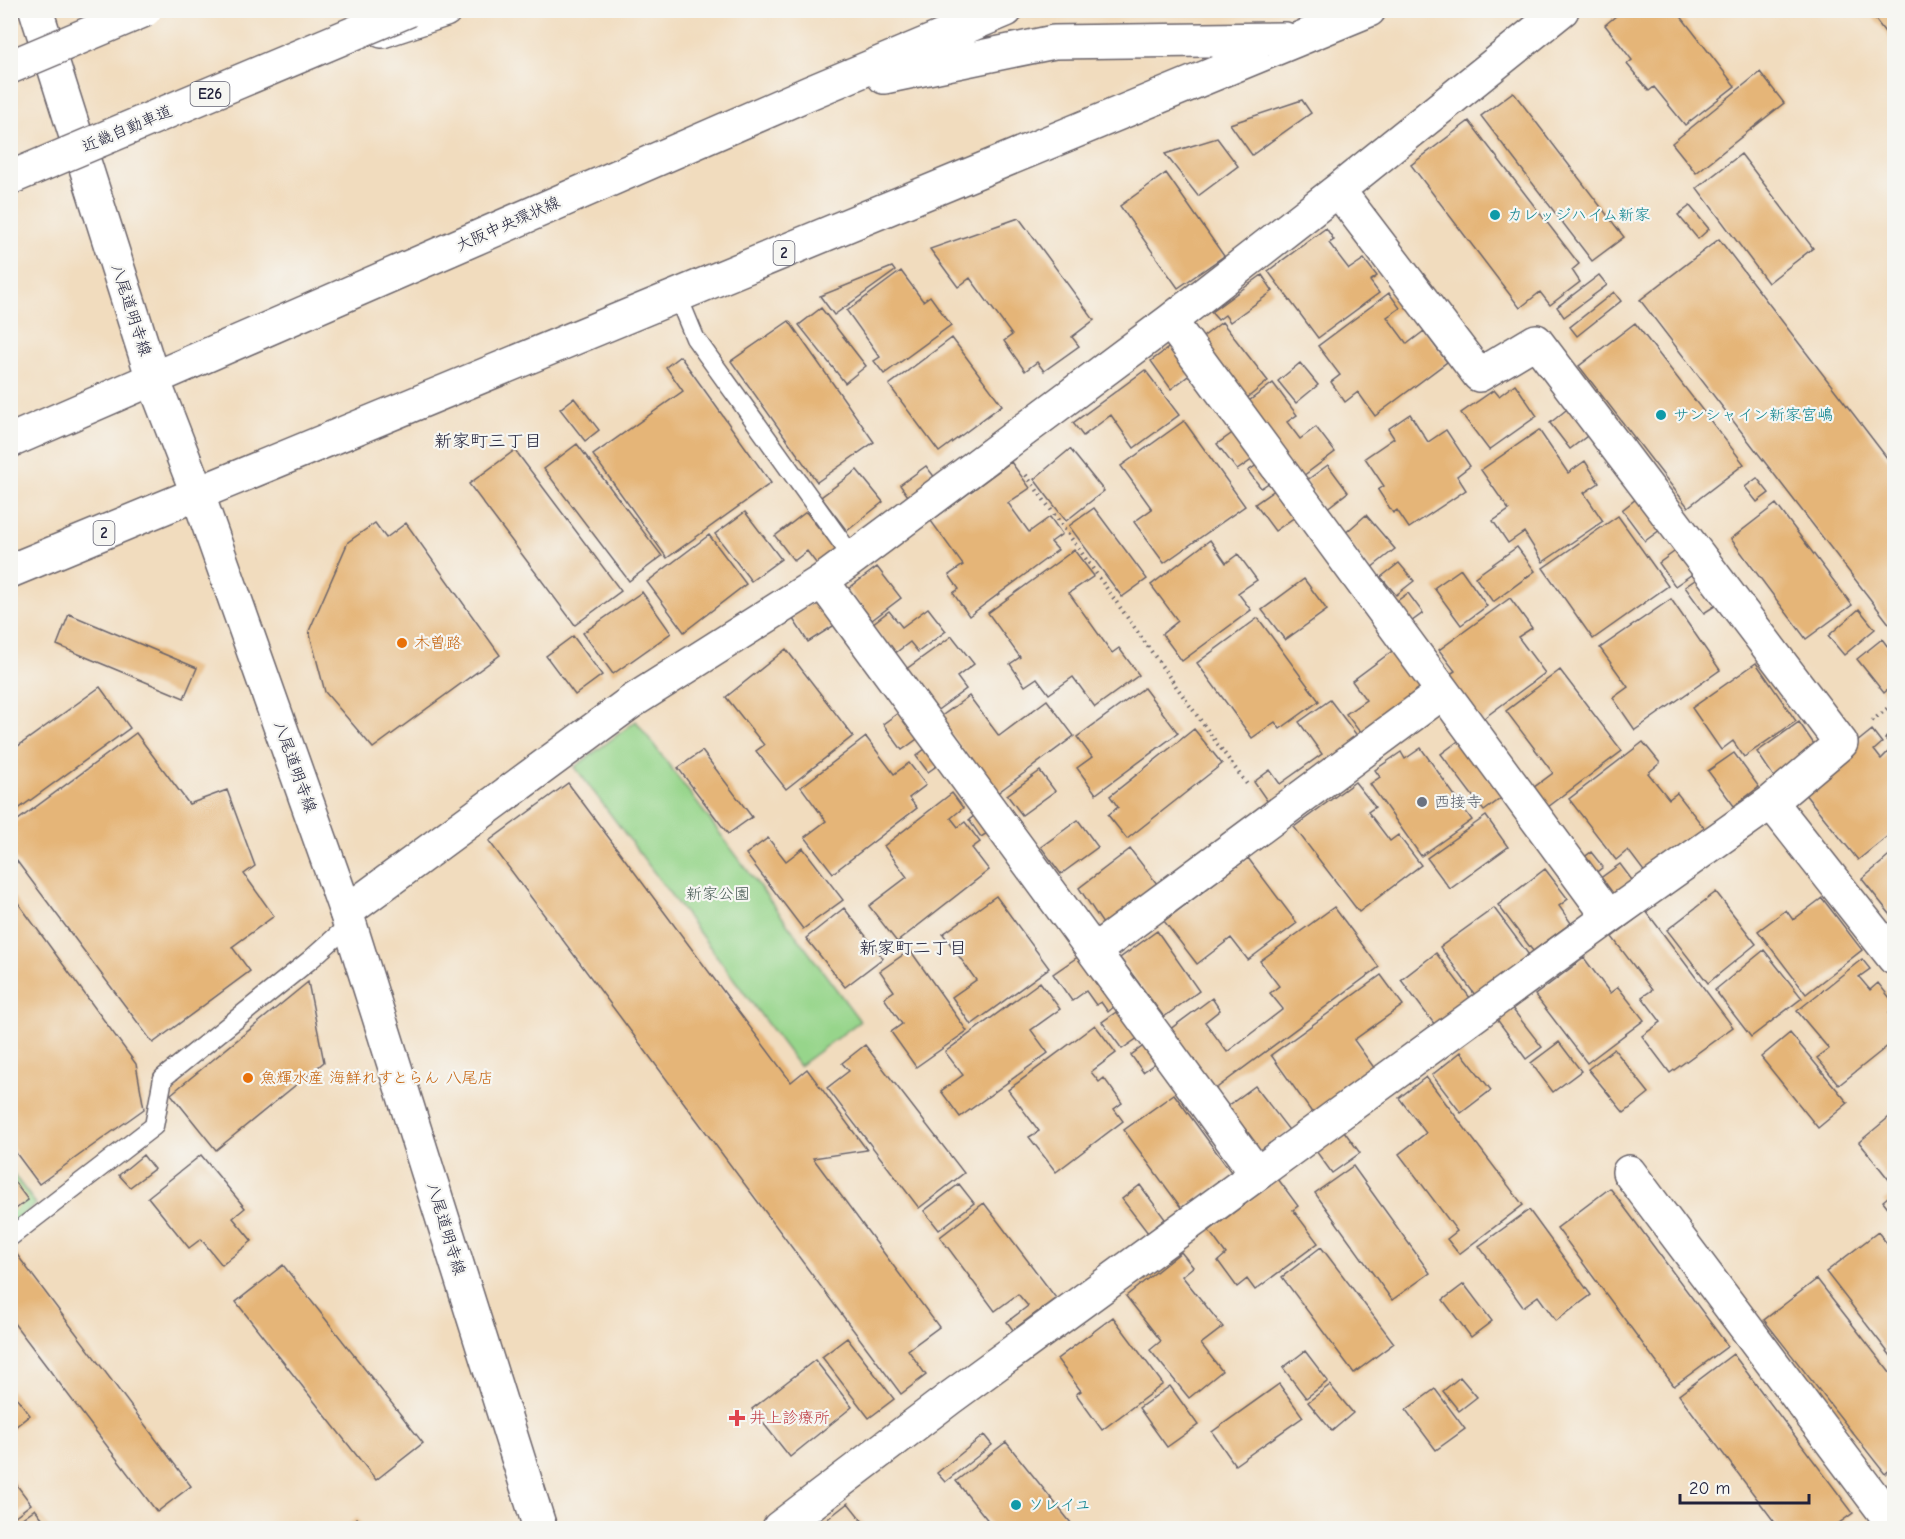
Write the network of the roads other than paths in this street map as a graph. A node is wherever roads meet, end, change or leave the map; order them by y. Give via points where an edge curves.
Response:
1 (36, 10) edge
2 (145, 10) edge
3 (409, 10) edge
4 (446, 10) edge
5 (1006, 10) edge
6 (1369, 10) edge
7 (1562, 10) edge
8 (1305, 38) junction
9 (279, 65) junction
10 (10, 68) edge
11 (809, 93) junction
12 (10, 178) edge
13 (1338, 190) junction
14 (678, 297) junction
15 (1170, 321) junction
16 (153, 380) junction
17 (10, 441) edge
18 (198, 495) junction
19 (853, 558) junction
20 (10, 572) edge
21 (822, 581) junction
22 (1443, 692) junction
23 (1771, 802) junction
24 (1609, 917) junction
25 (348, 918) junction
26 (1094, 951) junction
27 (1894, 958) edge
28 (1629, 1172) dead end
29 (1257, 1174) junction
30 (10, 1237) edge
31 (1894, 1525) edge
32 (540, 1528) edge
33 (779, 1528) edge
34 (1891, 1528) edge

1 - 16 main road, 八尾道明寺線
2 - 10 main road, bridge
3 - 9 main road, 近畿自動車道 / E26, bridge
4 - 9 main road, bridge
5 - 11 main road, 大阪中央環状線
6 - 8 main road, 2
7 - 13 main road
8 - 11 main road via 1054,42
8 - 14 main road, 2
9 - 12 main road, 近畿自動車道 / E26, bridge
11 - 16 main road, 大阪中央環状線
13 - 15 main road
13 - 23 main road via 1479,375 1536,341 1841,743
14 - 18 main road, 2
14 - 19 lane via 695,338
15 - 19 main road
15 - 22 main road
16 - 17 main road, 大阪中央環状線
16 - 18 main road, 八尾道明寺線
18 - 20 main road, 2
18 - 25 main road, 八尾道明寺線
19 - 21 main road
21 - 25 main road via 631,702
21 - 26 main road
22 - 24 main road
22 - 26 main road
23 - 24 main road
23 - 27 main road
24 - 29 main road
25 - 30 lane via 310,960 163,1078 154,1126
25 - 32 main road, 八尾道明寺線
26 - 29 main road
28 - 31 main road
29 - 33 main road
31 - 34 main road

